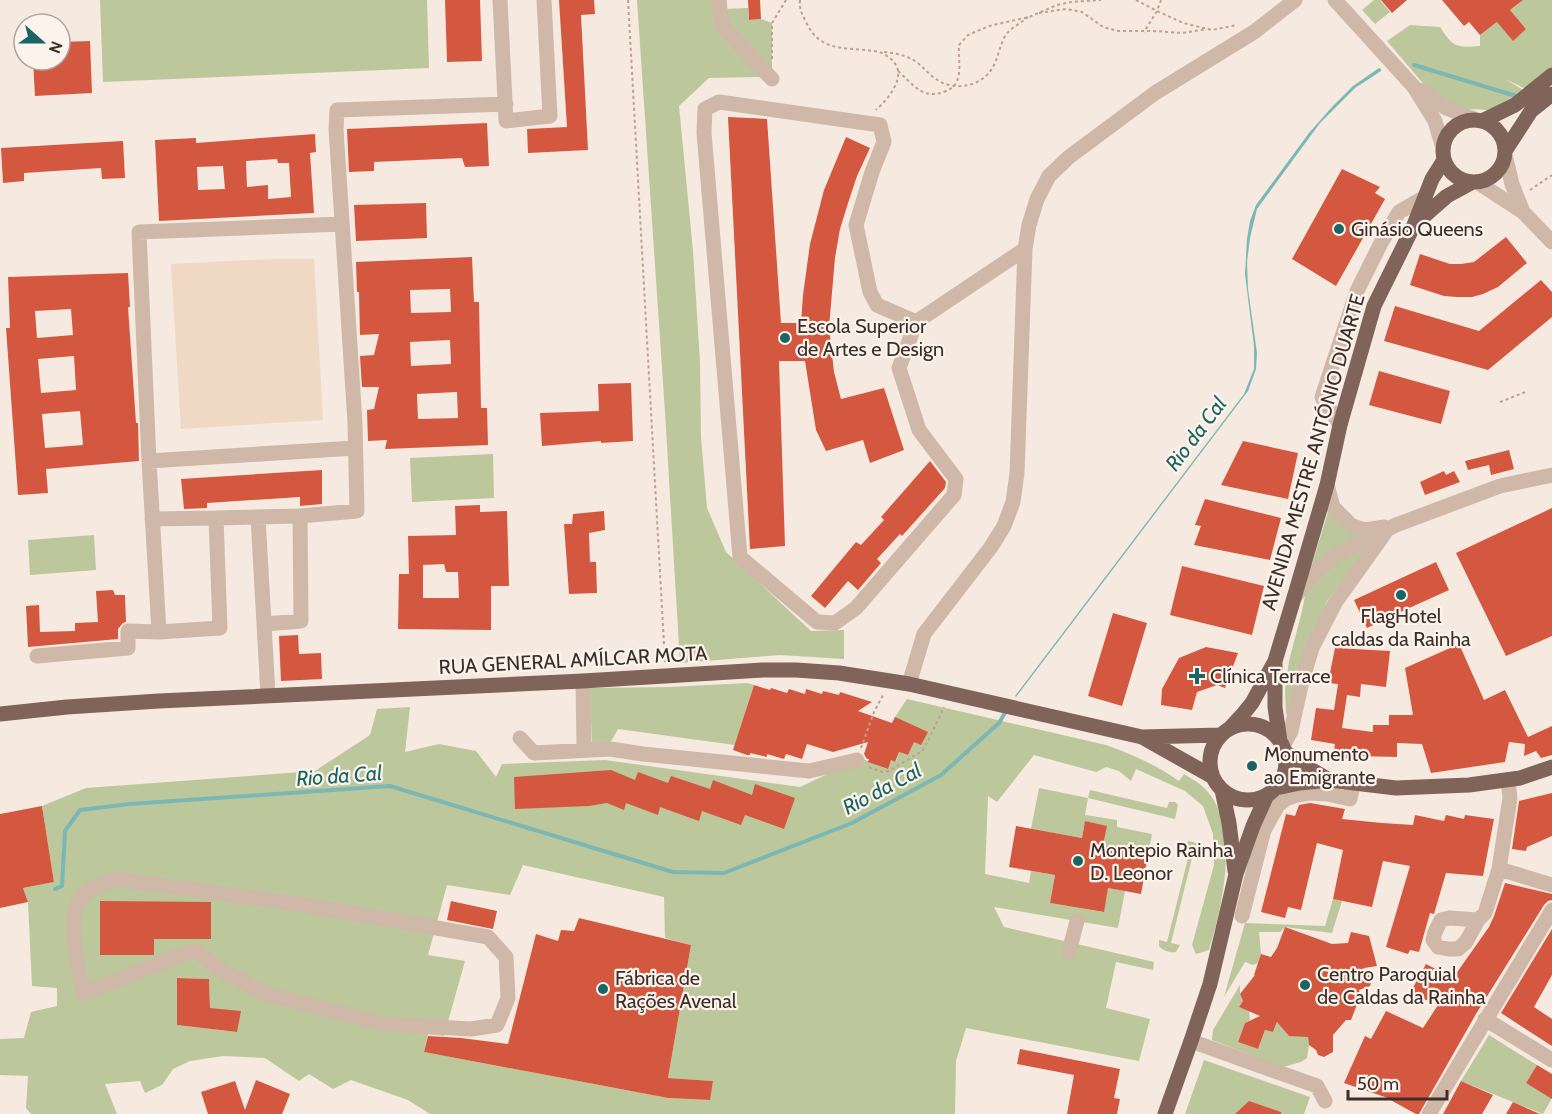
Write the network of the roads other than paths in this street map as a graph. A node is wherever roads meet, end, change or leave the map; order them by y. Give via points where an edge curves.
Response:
1 (500, 0) edge
2 (544, 0) edge
3 (719, 0) edge
4 (1295, 0) edge
5 (1335, 0) edge
6 (1552, 75) edge
7 (772, 79) road end
8 (1414, 87) junction
9 (1552, 94) edge
10 (506, 104) junction
11 (1480, 121) junction
12 (1505, 153) junction
13 (1443, 154) junction
14 (1474, 183) junction
15 (1425, 197) junction
16 (1523, 212) junction
17 (342, 224) junction
18 (1414, 225) junction
19 (1551, 241) edge
20 (1025, 249) junction
21 (916, 322) junction
22 (1340, 425) junction
23 (355, 448) junction
24 (149, 461) junction
25 (1552, 475) edge
26 (1326, 484) junction
27 (300, 516) junction
28 (258, 517) junction
29 (216, 518) junction
30 (152, 519) junction
31 (1391, 528) junction
32 (1294, 598) junction
33 (265, 624) junction
34 (159, 632) junction
35 (37, 656) dead end
36 (1275, 661) junction
37 (583, 681) junction
38 (909, 684) junction
39 (268, 695) junction
40 (0, 714) edge
41 (1225, 732) junction
42 (1142, 737) junction
43 (520, 738) dead end
44 (1283, 746) junction
45 (584, 750) junction
46 (857, 760) road end
47 (1552, 767) edge
48 (1213, 777) junction
49 (1329, 780) junction
50 (1508, 780) junction
51 (1353, 784) junction
52 (1222, 790) junction
53 (1272, 792) junction
54 (1499, 869) junction
55 (1236, 874) junction
56 (1552, 885) edge
57 (1552, 910) edge
58 (1242, 916) dead end
59 (1478, 920) dead end
60 (1077, 921) dead end
61 (1069, 952) dead end
62 (83, 993) joint
63 (1485, 1019) junction
64 (1191, 1041) junction
65 (1552, 1060) edge
66 (1325, 1101) dead end
67 (1165, 1114) edge
68 (1429, 1114) edge

1 - 10 street
2 - 10 street via 550,116 506,121
3 - 7 street via 722,26
4 - 20 street via 1259,28 1155,93 1062,163 1049,176 1037,199
5 - 8 street
6 - 11 main road via 1515,105
8 - 11 street via 1446,108
8 - 13 street via 1435,121
9 - 12 main road via 1531,111
10 - 17 street via 337,110
11 - 12 main road via 1498,132
11 - 13 main road via 1465,121 1454,127 1446,136
12 - 14 main road via 1493,176
12 - 16 street
13 - 14 main road via 1454,176
13 - 15 main road, AVENIDA MESTRE ANTÓNIO DUARTE
14 - 16 street
14 - 18 main road via 1447,196
15 - 18 main road, AVENIDA MESTRE ANTÓNIO DUARTE
15 - 22 street via 1399,212 1357,291 1322,397
16 - 19 street
17 - 23 street
17 - 24 street via 139,232
18 - 22 main road, AVENIDA MESTRE ANTÓNIO DUARTE via 1374,306
20 - 21 street
20 - 38 street via 1013,502 991,547 924,634
21 - 21 street via 877,305 870,292 856,225 884,142 880,125 719,102 705,109 740,557 817,622 836,623 856,609 954,495 956,479 919,430 898,368
22 - 26 main road, AVENIDA MESTRE ANTÓNIO DUARTE
23 - 24 street
23 - 27 street via 357,512
24 - 30 street
25 - 31 street via 1500,486
26 - 31 street via 1333,507 1352,526 1365,530
26 - 32 main road, AVENIDA MESTRE ANTÓNIO DUARTE
27 - 28 street
27 - 33 street via 301,621
28 - 29 street
28 - 33 street
29 - 30 street
29 - 34 street via 220,628
30 - 34 street
31 - 32 street via 1335,556 1316,571
31 - 44 street via 1335,603 1312,648 1291,731
32 - 36 main road, AVENIDA MESTRE ANTÓNIO DUARTE
33 - 39 street
34 - 35 street via 128,631 128,648
36 - 41 main road via 1251,703
36 - 44 main road via 1275,707
37 - 38 main road, RUA GENERAL AMÍLCAR MOTA via 796,670
37 - 39 main road, RUA GENERAL AMÍLCAR MOTA
37 - 45 street
38 - 42 main road, RUA GENERAL AMÍLCAR MOTA
39 - 40 main road, RUA GENERAL AMÍLCAR MOTA
41 - 42 main road
41 - 44 main road via 1240,724 1252,724 1272,733
41 - 48 main road via 1211,754
42 - 48 main road
43 - 45 street via 534,753
44 - 49 main road
44 - 53 main road via 1285,771
45 - 46 street via 610,749 809,771
47 - 50 main road
48 - 52 main road
49 - 51 main road
49 - 53 main road via 1300,783
50 - 51 main road via 1420,788
50 - 54 street via 1510,798
51 - 58 street via 1350,799 1310,793 1286,799 1278,806 1264,830
52 - 53 main road via 1244,800 1256,800
52 - 55 main road
53 - 55 main road via 1253,826
54 - 56 street
54 - 59 street via 1485,913
55 - 64 main road via 1215,965
57 - 63 street
60 - 61 street
62 - 62 street via 74,915 82,896 116,879 305,905 488,937 506,957 508,998 497,1024 471,1029 384,1024 266,994 195,950
63 - 65 street
63 - 68 street
64 - 66 street via 1317,1086
64 - 67 main road

